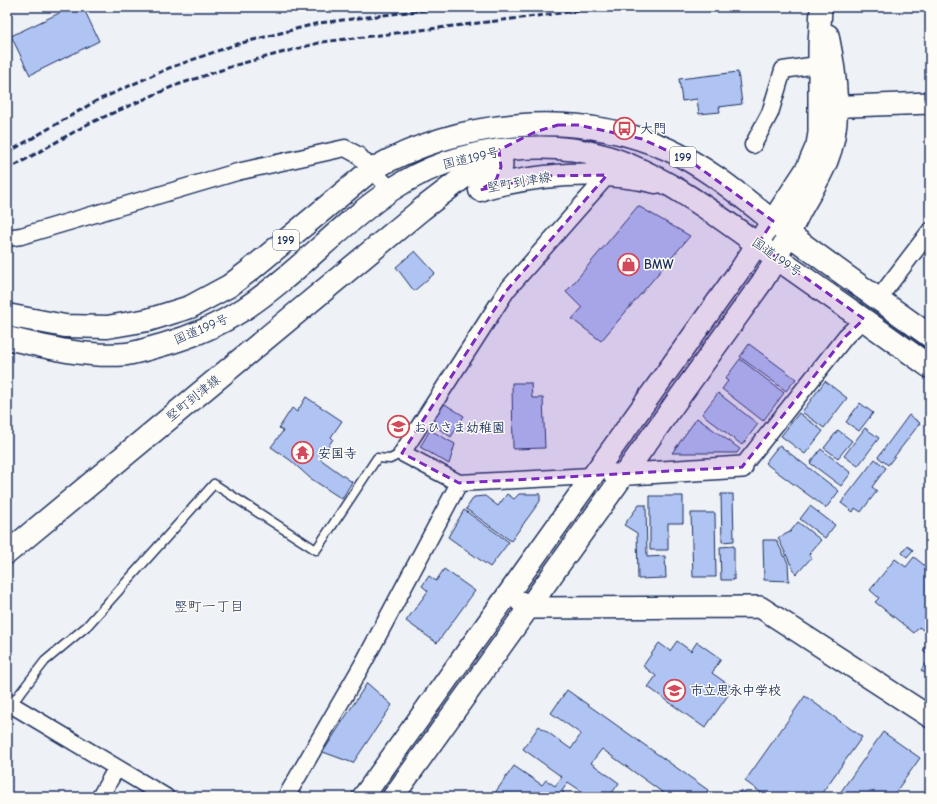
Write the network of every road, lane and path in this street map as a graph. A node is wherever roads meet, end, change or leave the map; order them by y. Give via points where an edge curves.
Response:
1 (821, 7) edge
2 (826, 64) junction
3 (930, 102) edge
4 (828, 107) junction
5 (558, 125) junction
6 (463, 134) junction
7 (753, 145) dead end
8 (499, 150) junction
9 (371, 170) junction
10 (608, 175) junction
11 (672, 186) junction
12 (391, 190) junction
13 (480, 190) junction
14 (781, 227) junction
15 (930, 230) edge
16 (7, 238) edge
17 (380, 244) junction
18 (758, 244) junction
19 (777, 258) junction
20 (879, 298) junction
21 (7, 316) edge
22 (864, 319) junction
23 (930, 336) edge
24 (7, 338) edge
25 (930, 367) edge
26 (402, 453) junction
27 (742, 467) joint
28 (623, 474) junction
29 (591, 476) junction
30 (459, 483) junction
31 (7, 553) edge
32 (507, 593) junction
33 (530, 608) junction
34 (9, 704) edge
35 (930, 717) edge
36 (116, 769) junction
37 (100, 797) edge
38 (166, 797) edge
39 (286, 797) edge
40 (362, 797) edge
41 (393, 797) edge

1 - 2 street
2 - 4 street
2 - 7 street via 783,70 770,113
3 - 4 street
4 - 14 street via 814,156
5 - 6 main road, 国道199号 / 199 via 505,127
5 - 8 main road via 521,137
5 - 14 main road, 国道199号 / 199 via 619,133 668,149 710,174
6 - 8 main road via 480,136
6 - 9 main road, 国道199号 / 199 via 422,146
8 - 11 main road, 国道199号 / 199 via 533,147 580,150 627,164
8 - 12 main road, 国道199号 / 199 via 442,164
8 - 13 main road via 502,159 496,180
8 - 17 main road, 堅町到津線
9 - 12 street
9 - 16 street via 358,155 345,148 237,172
9 - 21 main road, 国道199号 / 199 via 249,271 229,286 190,307 148,320 107,327 65,326
10 - 11 main road, 堅町到津線 via 635,177
10 - 13 main road, 堅町到津線 via 544,176
10 - 26 street via 507,290
11 - 18 main road, 国道199号 / 199
12 - 24 main road, 国道199号 / 199 via 244,308 199,332 128,354 104,355 54,349
13 - 17 main road, 堅町到津線 via 452,200 426,214
14 - 18 street
14 - 19 street
14 - 20 main road, 国道199号 / 199
15 - 20 street
17 - 31 main road, 堅町到津線
18 - 19 main road, 国道199号 / 199
18 - 29 street
19 - 22 main road, 国道199号 / 199
19 - 28 street
20 - 23 main road, 国道199号 / 199
22 - 25 main road, 国道199号 / 199
22 - 27 street via 846,336
26 - 30 street
26 - 34 lane via 390,459 377,458 316,550 214,484 87,626 45,661
27 - 28 street
28 - 29 street
28 - 33 street
29 - 30 street
29 - 32 street
30 - 39 street via 364,662
32 - 33 street
32 - 40 street
33 - 35 street via 760,607
33 - 41 street
34 - 36 street
36 - 37 street
36 - 38 street

